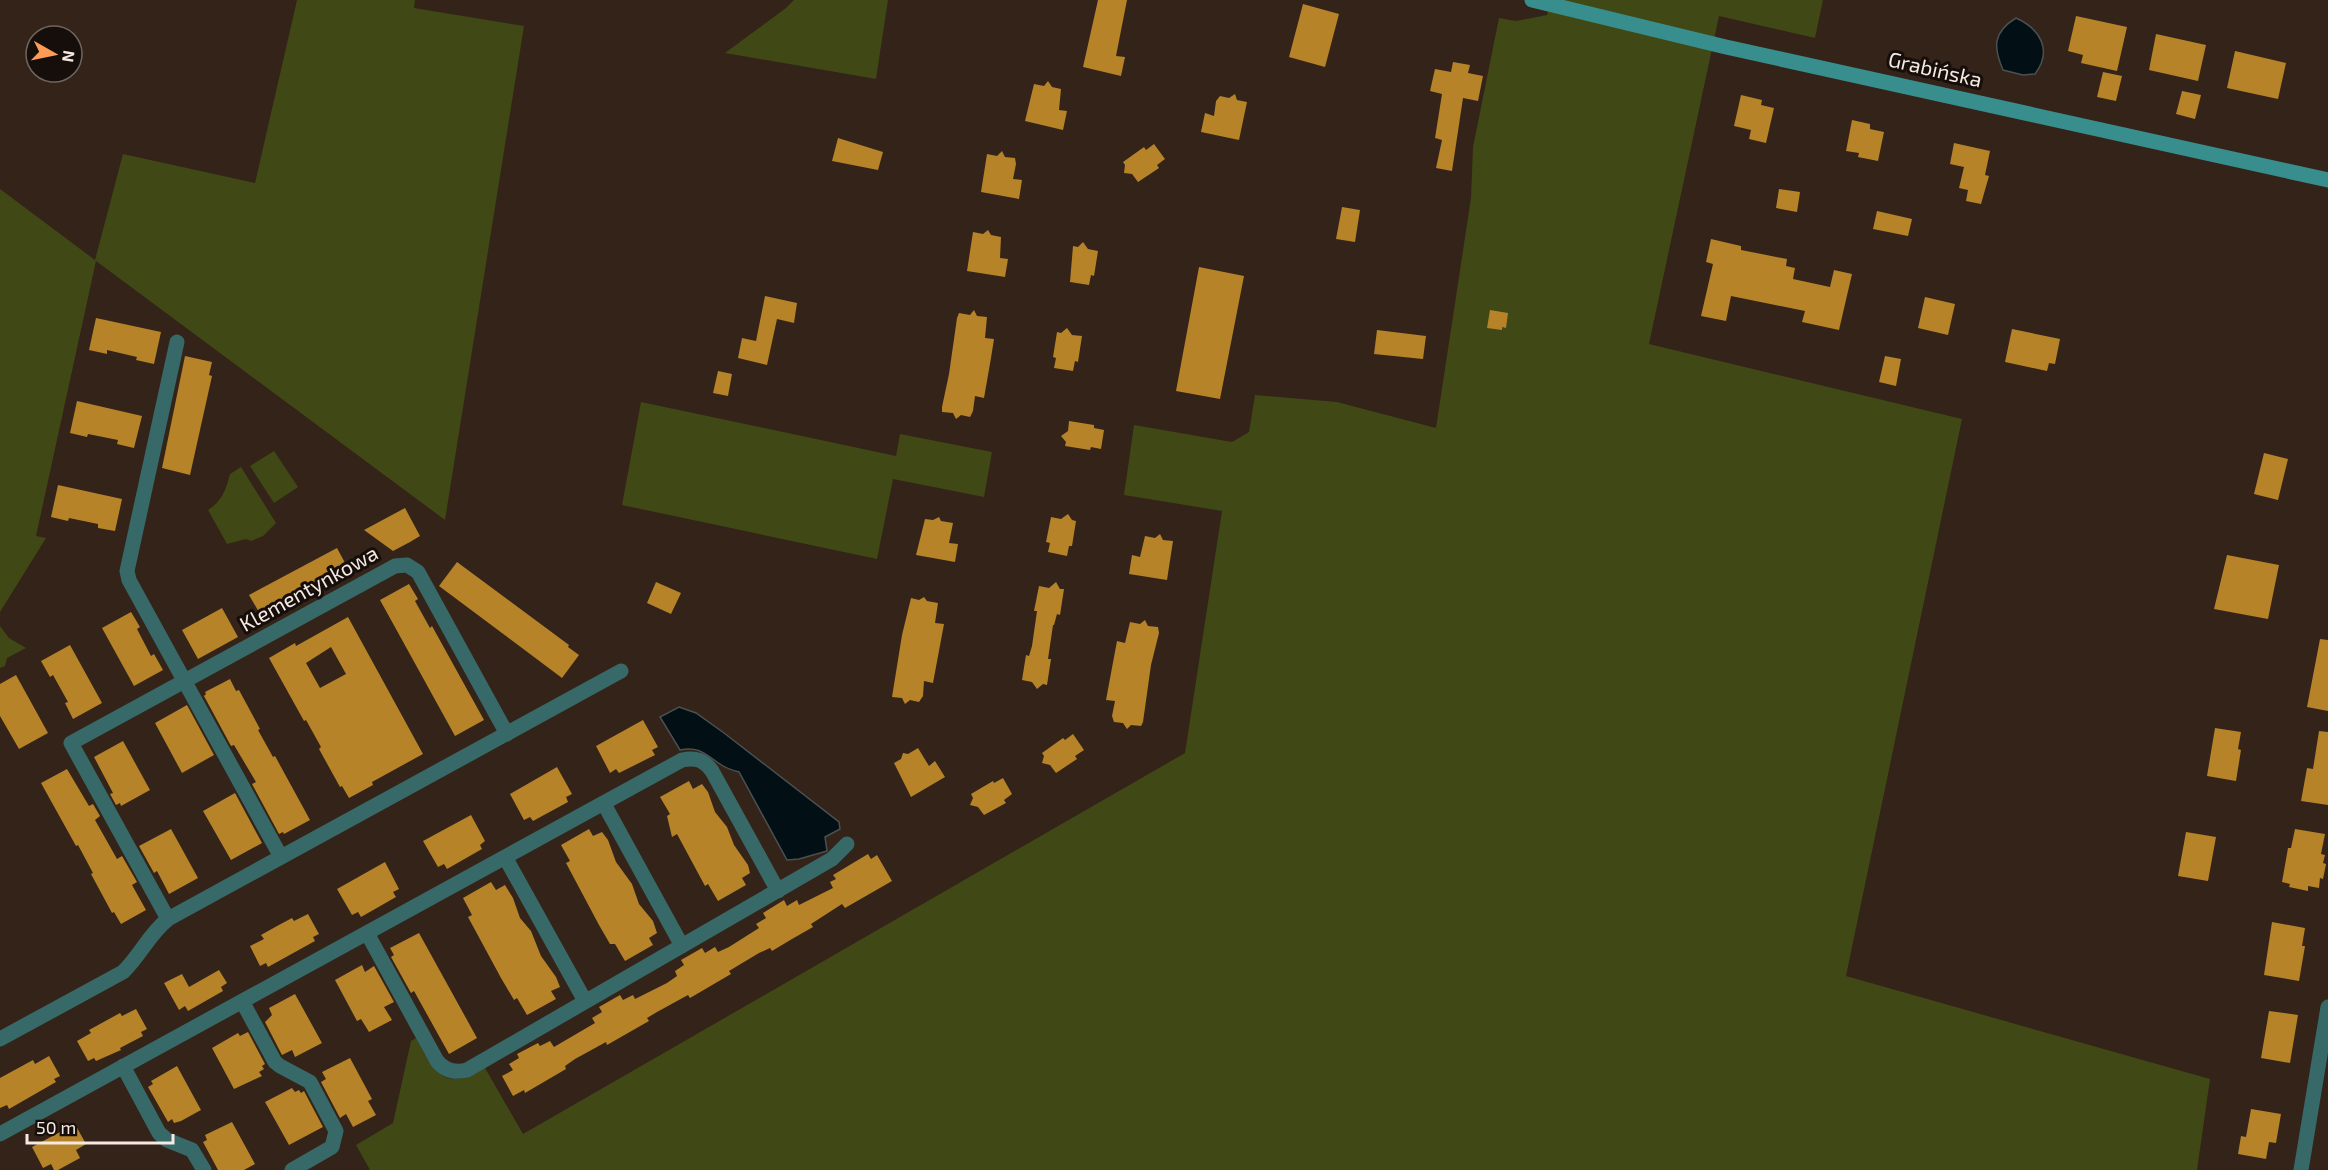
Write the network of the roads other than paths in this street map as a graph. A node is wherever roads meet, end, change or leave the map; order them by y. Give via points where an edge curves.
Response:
1 (1532, 0) edge
2 (2328, 180) edge
3 (177, 342) dead end
4 (621, 671) dead end
5 (184, 681) junction
6 (507, 734) junction
7 (604, 804) junction
8 (847, 844) dead end
9 (281, 857) junction
10 (505, 857) junction
11 (778, 891) junction
12 (168, 919) junction
13 (367, 933) junction
14 (682, 946) junction
15 (242, 1001) junction
16 (585, 1001) junction
17 (2328, 1007) edge
18 (0, 1039) edge
19 (123, 1066) junction
20 (0, 1134) edge
21 (204, 1170) edge
22 (292, 1170) edge
23 (2301, 1170) edge

1 - 2 street, Grabińska via 1726,47
3 - 5 street via 127,571
4 - 6 street
5 - 6 street, Klementynkowa via 395,566 408,565 418,572
5 - 9 street
5 - 12 street, Klementynkowa via 71,743
6 - 9 street
7 - 10 street
7 - 11 street via 682,760 700,760 712,771
7 - 14 street
8 - 11 street via 832,859
9 - 12 street
10 - 13 street
10 - 16 street
11 - 14 street
12 - 18 street via 123,972
13 - 15 street
13 - 16 street via 437,1061 452,1071 467,1070
14 - 16 street
15 - 19 street
15 - 22 street via 275,1062 310,1082 336,1131 332,1147
17 - 23 street
19 - 20 street
19 - 21 street via 159,1133 192,1150

